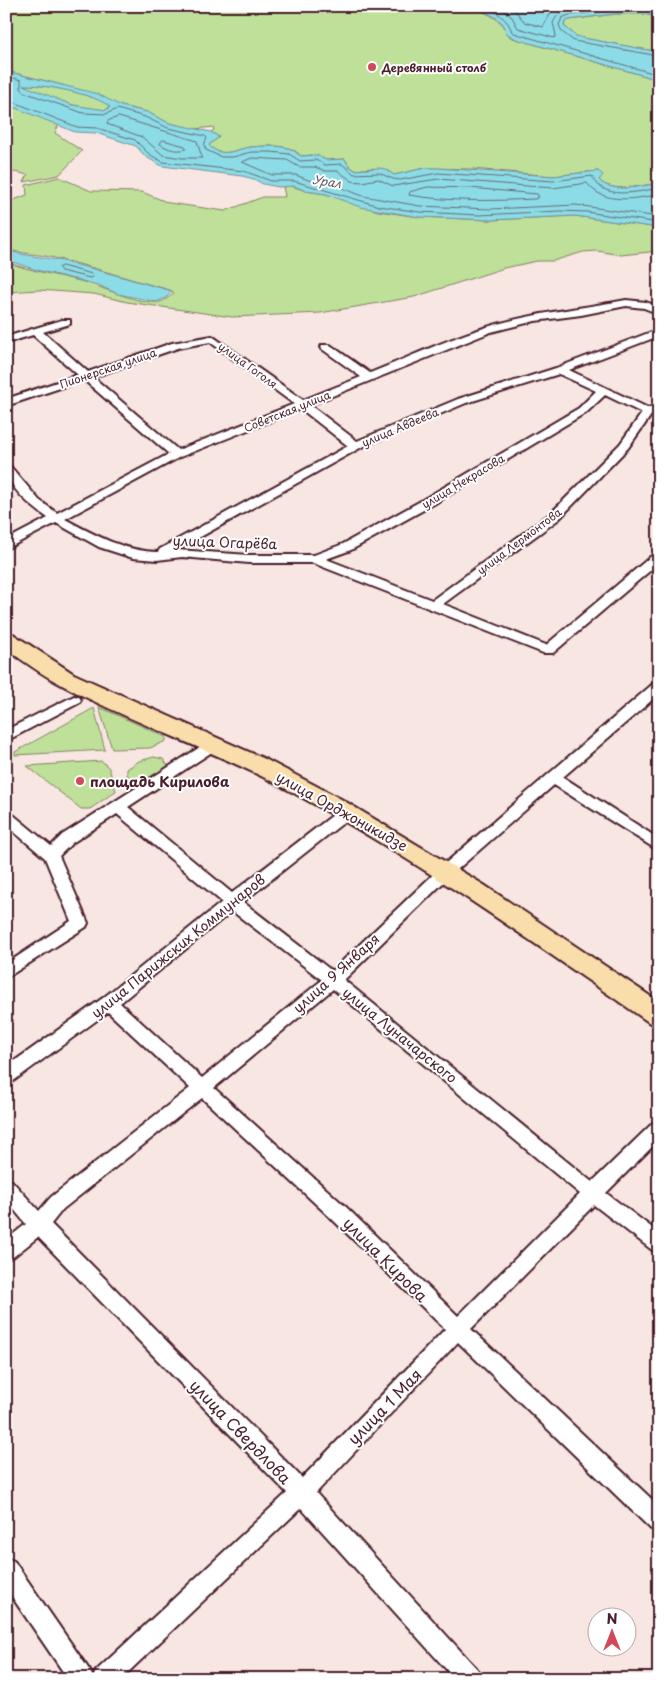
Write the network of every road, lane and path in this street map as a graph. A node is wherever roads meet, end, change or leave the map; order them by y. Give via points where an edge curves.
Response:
1 (659, 311) edge
2 (66, 322) dead end
3 (35, 331) junction
4 (659, 332) edge
5 (212, 339) joint
6 (6, 340) edge
7 (326, 347) dead end
8 (560, 370) junction
9 (85, 375) junction
10 (369, 377) junction
11 (603, 391) junction
12 (6, 403) edge
13 (303, 405) junction
14 (653, 409) edge
15 (356, 446) junction
16 (176, 456) junction
17 (6, 468) edge
18 (55, 518) junction
19 (6, 544) edge
20 (157, 556) junction
21 (659, 556) edge
22 (315, 558) junction
23 (434, 605) junction
24 (6, 639) edge
25 (655, 695) edge
26 (74, 700) dead end
27 (6, 736) edge
28 (213, 745) junction
29 (552, 777) junction
30 (119, 807) junction
31 (347, 812) junction
32 (6, 817) edge
33 (659, 846) edge
34 (51, 855) junction
35 (446, 871) junction
36 (232, 902) junction
37 (6, 972) edge
38 (332, 980) junction
39 (109, 1003) junction
40 (659, 1016) edge
41 (6, 1077) edge
42 (202, 1088) junction
43 (659, 1128) edge
44 (6, 1188) edge
45 (592, 1193) junction
46 (40, 1225) junction
47 (659, 1244) edge
48 (6, 1251) edge
49 (458, 1329) junction
50 (302, 1493) junction
51 (659, 1521) edge
52 (6, 1569) edge
53 (82, 1679) edge
54 (104, 1679) edge
55 (471, 1679) edge

1 - 10 street, Советская улица via 646,305 626,304 535,318 487,330
2 - 3 street
3 - 6 street
3 - 9 street
4 - 8 street, улица Авдеева
5 - 9 street, Пионерская улица via 176,345
5 - 13 street, улица Гоголя
7 - 10 street
8 - 11 street
8 - 15 street, улица Авдеева via 462,401
9 - 12 street, Пионерская улица
9 - 16 street
10 - 13 street, Советская улица
11 - 14 street
11 - 22 street, улица Некрасова via 583,410 424,505 347,547
13 - 15 street, улица Гоголя
13 - 16 street, Советская улица
14 - 23 street, улица Лермонтова via 624,446 555,516
15 - 20 street, улица Авдеева
16 - 18 street, Советская улица
17 - 18 street, улица Огарёва via 35,503
18 - 19 street, Советская улица
18 - 20 street, улица Огарёва via 103,544 134,554
20 - 22 street, улица Огарёва via 182,553 249,559
21 - 23 street, улица Огарёва via 548,650
22 - 23 street, улица Огарёва
24 - 28 main road, улица Орджоникидзе via 66,679
25 - 29 street, улица 9 Января
26 - 27 street
28 - 30 street
28 - 31 main road, улица Орджоникидзе
29 - 33 street
29 - 35 street, улица 9 Января
30 - 34 street via 68,839
30 - 36 street, улица Луначарского
31 - 35 main road, улица Орджоникидзе
31 - 36 street, улица Парижских Коммунаров
32 - 34 street
34 - 37 street via 80,923
35 - 38 street, улица 9 Января
35 - 40 main road, улица Орджоникидзе
36 - 38 street, улица Луначарского
36 - 39 street, улица Парижских Коммунаров
38 - 42 street, улица 9 Января
38 - 45 street, улица Луначарского
39 - 41 street, улица Парижских Коммунаров
39 - 42 street, улица Кирова
42 - 46 street, улица 9 Января via 57,1203
42 - 49 street, улица Кирова via 339,1212
43 - 45 street, улица 1 Мая
44 - 46 street, улица Свердлова
45 - 47 street, улица Луначарского
45 - 49 street, улица 1 Мая
46 - 48 street, улица 9 Января
46 - 50 street, улица Свердлова
49 - 50 street, улица 1 Мая
49 - 51 street, улица Кирова
50 - 54 street, улица 1 Мая
50 - 55 street, улица Свердлова
52 - 53 street

